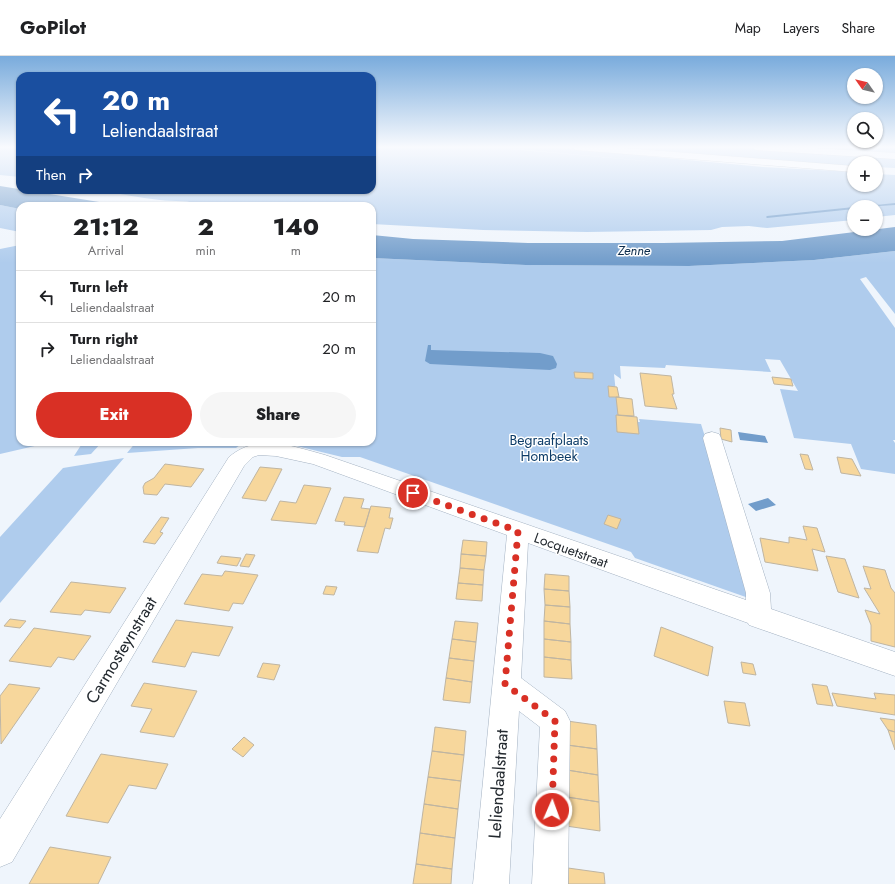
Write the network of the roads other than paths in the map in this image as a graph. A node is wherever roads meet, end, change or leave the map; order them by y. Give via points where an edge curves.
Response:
1 (712, 438) dead end
2 (246, 453) joint
3 (518, 531) junction
4 (758, 617) junction
5 (895, 664) edge
6 (505, 684) junction
7 (0, 850) edge
8 (491, 884) edge
9 (550, 884) edge

1 - 4 street via 758,593
2 - 3 street, Locquetstraat via 257,449 276,450 318,459
2 - 7 street, Carmosteynstraat via 236,462
3 - 4 street, Locquetstraat
3 - 6 street, Leliendaalstraat
4 - 5 street, Locquetstraat
6 - 8 street, Leliendaalstraat
6 - 9 street via 555,721

